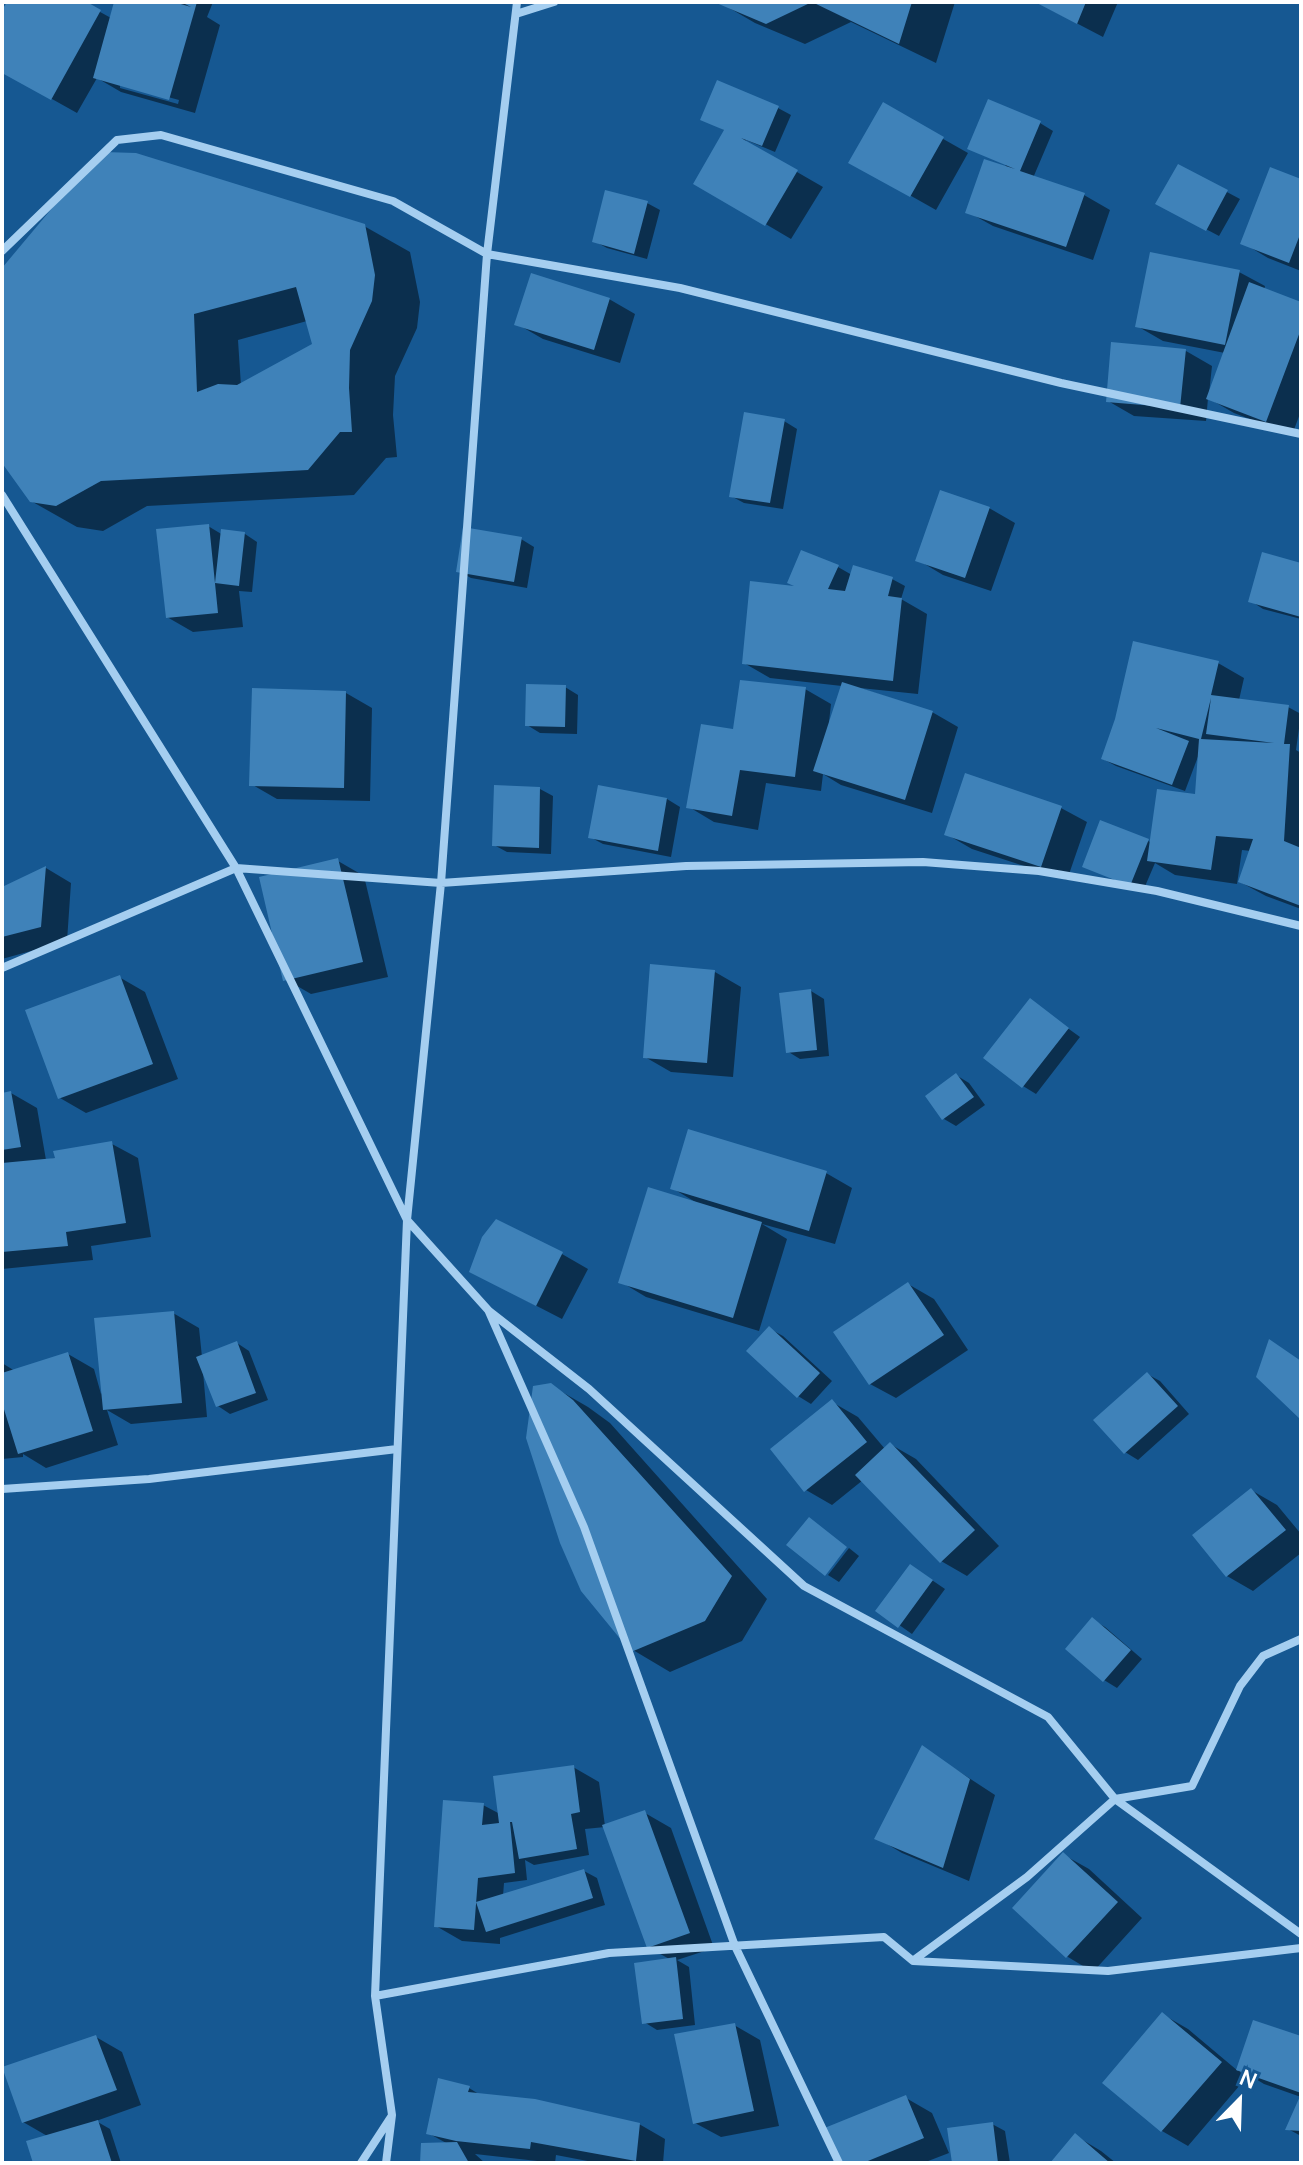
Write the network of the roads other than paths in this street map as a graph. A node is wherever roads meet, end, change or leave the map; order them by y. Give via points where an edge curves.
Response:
1 (517, 2) edge
2 (554, 2) edge
3 (516, 14) junction
4 (2, 251) edge
5 (487, 254) junction
6 (1301, 434) edge
7 (2, 495) edge
8 (236, 868) junction
9 (441, 883) junction
10 (1301, 926) edge
11 (2, 968) edge
12 (407, 1220) junction
13 (489, 1311) junction
14 (397, 1449) junction
15 (2, 1489) edge
16 (1301, 1639) edge
17 (1115, 1799) junction
18 (1301, 1934) edge
19 (735, 1946) junction
20 (1301, 1948) edge
21 (913, 1961) junction
22 (375, 1996) junction
23 (392, 2115) junction
24 (361, 2163) edge
25 (386, 2163) edge
26 (839, 2163) edge

1 - 3 street
2 - 3 street
3 - 5 street
4 - 5 street via 117,140 161,135 393,201
5 - 6 street via 680,288 1061,383
5 - 9 street
7 - 8 street
8 - 9 street
8 - 11 street
8 - 12 street
9 - 10 street via 686,866 923,862 1039,871 1157,891
9 - 12 street
12 - 13 street
12 - 14 street
13 - 17 street via 589,1389 804,1586 1048,1717
13 - 19 street via 584,1527
14 - 15 street via 149,1479
14 - 22 street
16 - 17 street via 1263,1656 1240,1686 1192,1786
17 - 18 street
17 - 21 street via 1027,1877
19 - 21 street via 884,1937
19 - 22 street via 609,1953
19 - 26 street
20 - 21 street via 1108,1971
22 - 23 street
23 - 24 street
23 - 25 street

